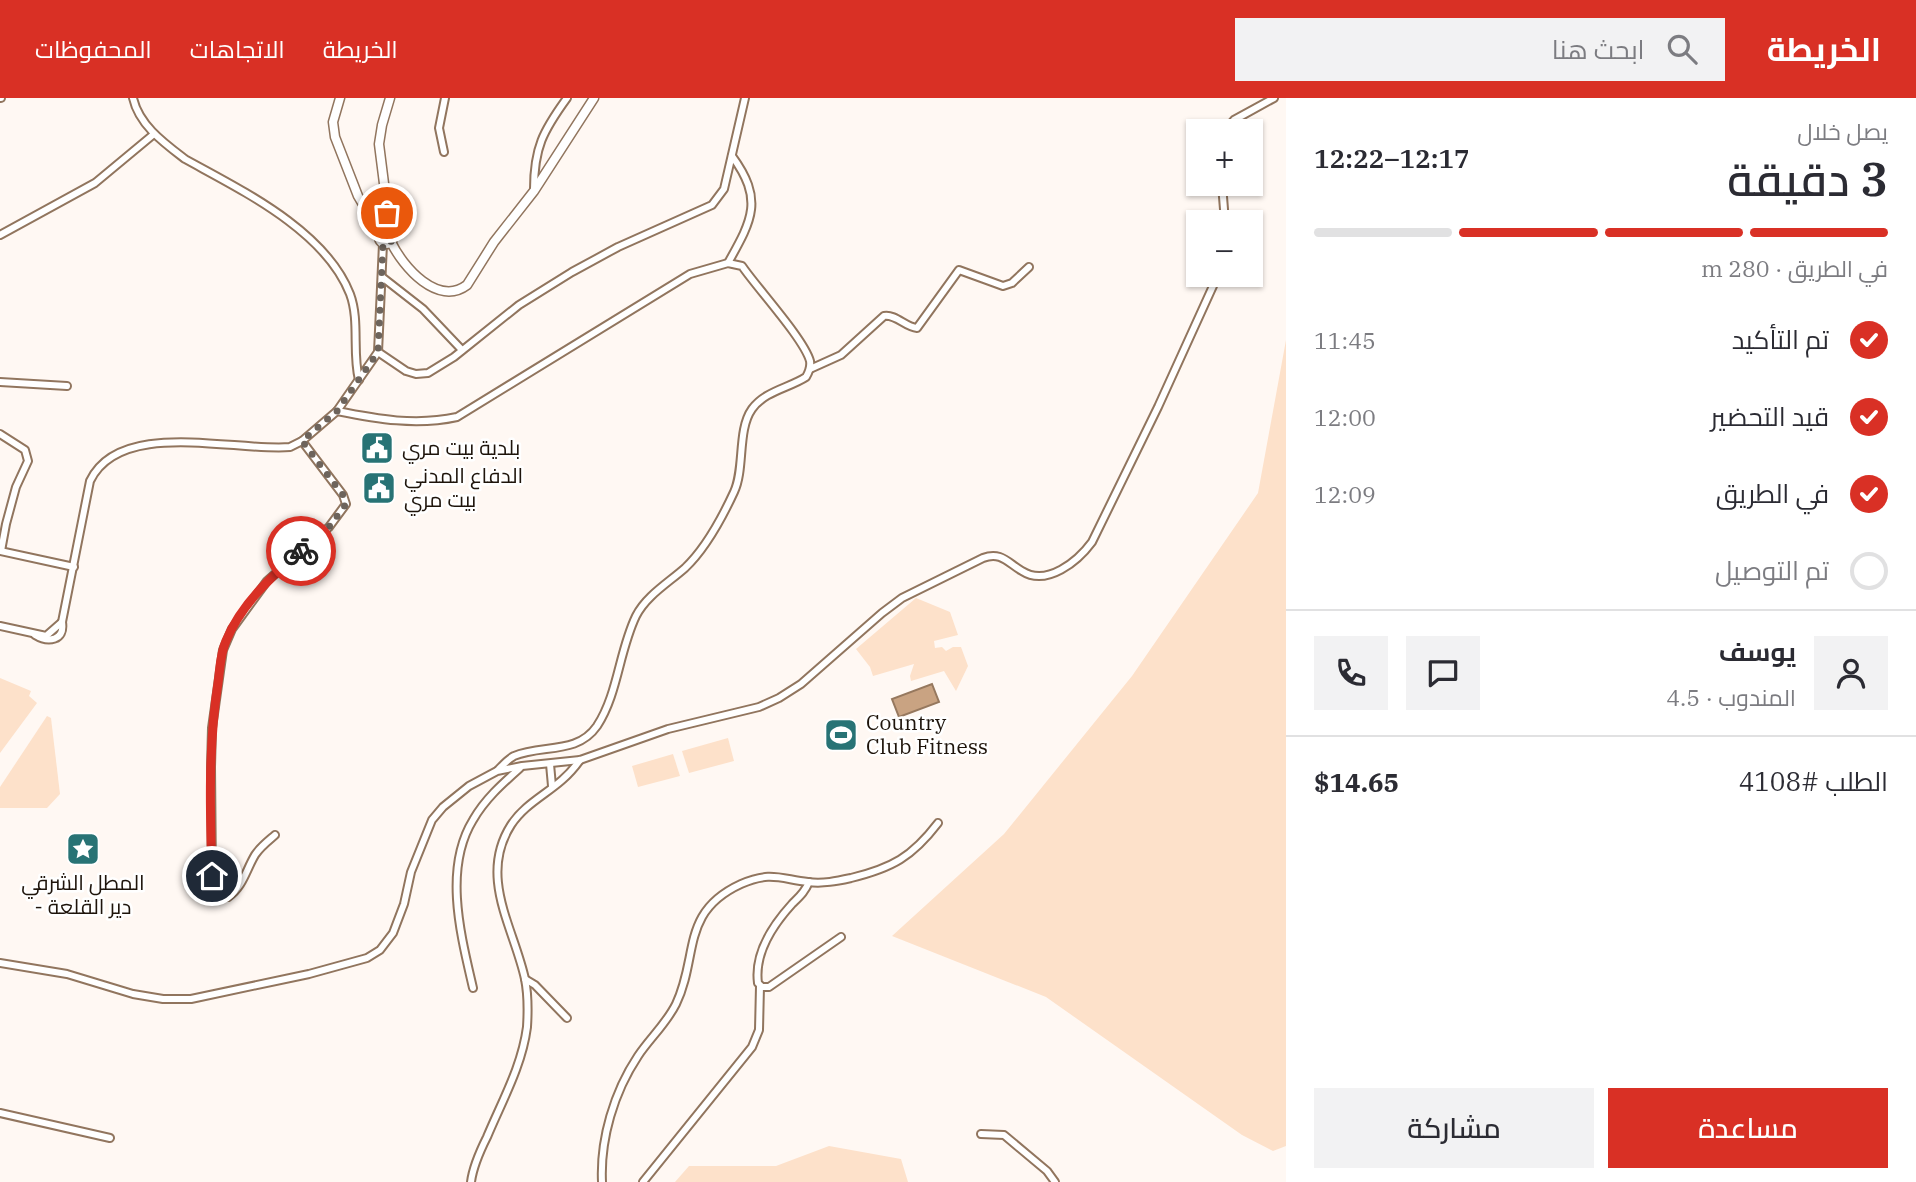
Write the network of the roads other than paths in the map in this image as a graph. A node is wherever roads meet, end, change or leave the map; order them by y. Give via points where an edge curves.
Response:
1 (133, 98) edge
2 (340, 98) edge
3 (390, 98) edge
4 (445, 98) edge
5 (567, 98) edge
6 (594, 98) edge
7 (745, 98) edge
8 (1275, 98) edge
9 (1236, 119) edge
10 (155, 134) junction
11 (444, 152) dead end
12 (732, 156) junction
13 (534, 191) junction
14 (385, 232) junction
15 (0, 235) edge
16 (387, 243) junction
17 (728, 262) junction
18 (1029, 267) dead end
19 (382, 277) junction
20 (1213, 287) edge
21 (462, 350) junction
22 (378, 352) junction
23 (810, 369) junction
24 (359, 380) junction
25 (0, 382) edge
26 (67, 386) dead end
27 (337, 411) junction
28 (0, 434) edge
29 (302, 441) junction
30 (1, 551) edge
31 (74, 567) junction
32 (0, 626) edge
33 (580, 760) junction
34 (550, 764) junction
35 (522, 766) junction
36 (497, 771) junction
37 (552, 786) junction
38 (938, 823) dead end
39 (275, 835) dead end
40 (809, 883) junction
41 (841, 937) dead end
42 (0, 962) edge
43 (525, 979) junction
44 (760, 986) junction
45 (473, 988) dead end
46 (567, 1018) dead end
47 (0, 1113) edge
48 (981, 1134) dead end
49 (110, 1138) dead end
50 (471, 1182) edge
51 (602, 1182) edge
52 (643, 1182) edge
53 (1055, 1182) edge

1 - 10 street
2 - 14 street via 333,122 335,137 358,196
3 - 14 street via 379,144
4 - 11 street via 439,128
5 - 13 street via 538,147
6 - 13 street
7 - 12 street
8 - 9 street
10 - 15 street via 95,183
10 - 24 street via 185,159 279,214 332,262 350,293
12 - 17 street via 746,180 752,207 751,221
12 - 21 street via 723,192 712,205 572,272 519,305
13 - 16 street via 461,290 437,289 424,282
14 - 16 street via 393,236
16 - 19 street
17 - 23 street via 742,266 797,338
17 - 27 street via 690,274 465,414 421,422
18 - 23 street via 1003,286 959,270 917,328 884,316 841,355
19 - 21 street via 424,309
19 - 22 street
20 - 33 street via 1092,542 1078,559 1061,570 1038,575 1023,573 1002,557 983,558 902,598 779,698 759,708 668,729
21 - 22 street via 422,374 396,366
22 - 24 street
23 - 36 street via 806,377 750,411 736,489 687,566 643,604 622,649 616,679 597,726 584,740 519,755
24 - 27 street
25 - 26 street
27 - 29 street
28 - 30 street via 25,450 28,461 16,487
29 - 31 street via 286,447 183,441 112,456 95,470 90,481
29 - 39 street via 346,504 329,527 267,581 232,629 223,650 211,747 212,876 218,895 234,893 256,854
30 - 31 street
31 - 32 street via 62,632 55,639 43,640
33 - 34 street
33 - 37 street
34 - 35 street
34 - 37 street
35 - 36 street
35 - 45 street via 494,791 472,821 460,852 456,879
36 - 42 street via 469,786 432,820 393,933 367,958 191,999 133,994 68,974
37 - 43 street via 524,808 503,839 499,855 499,897
38 - 40 street via 912,852 887,867
40 - 44 street via 764,944 758,964
40 - 51 street via 777,876 748,881 723,894 702,915 675,1005 636,1059 615,1102
41 - 44 street via 769,987
43 - 46 street
43 - 50 street via 528,1002 523,1049
44 - 52 street via 759,1030 752,1047
47 - 49 street
48 - 53 street via 1004,1135

